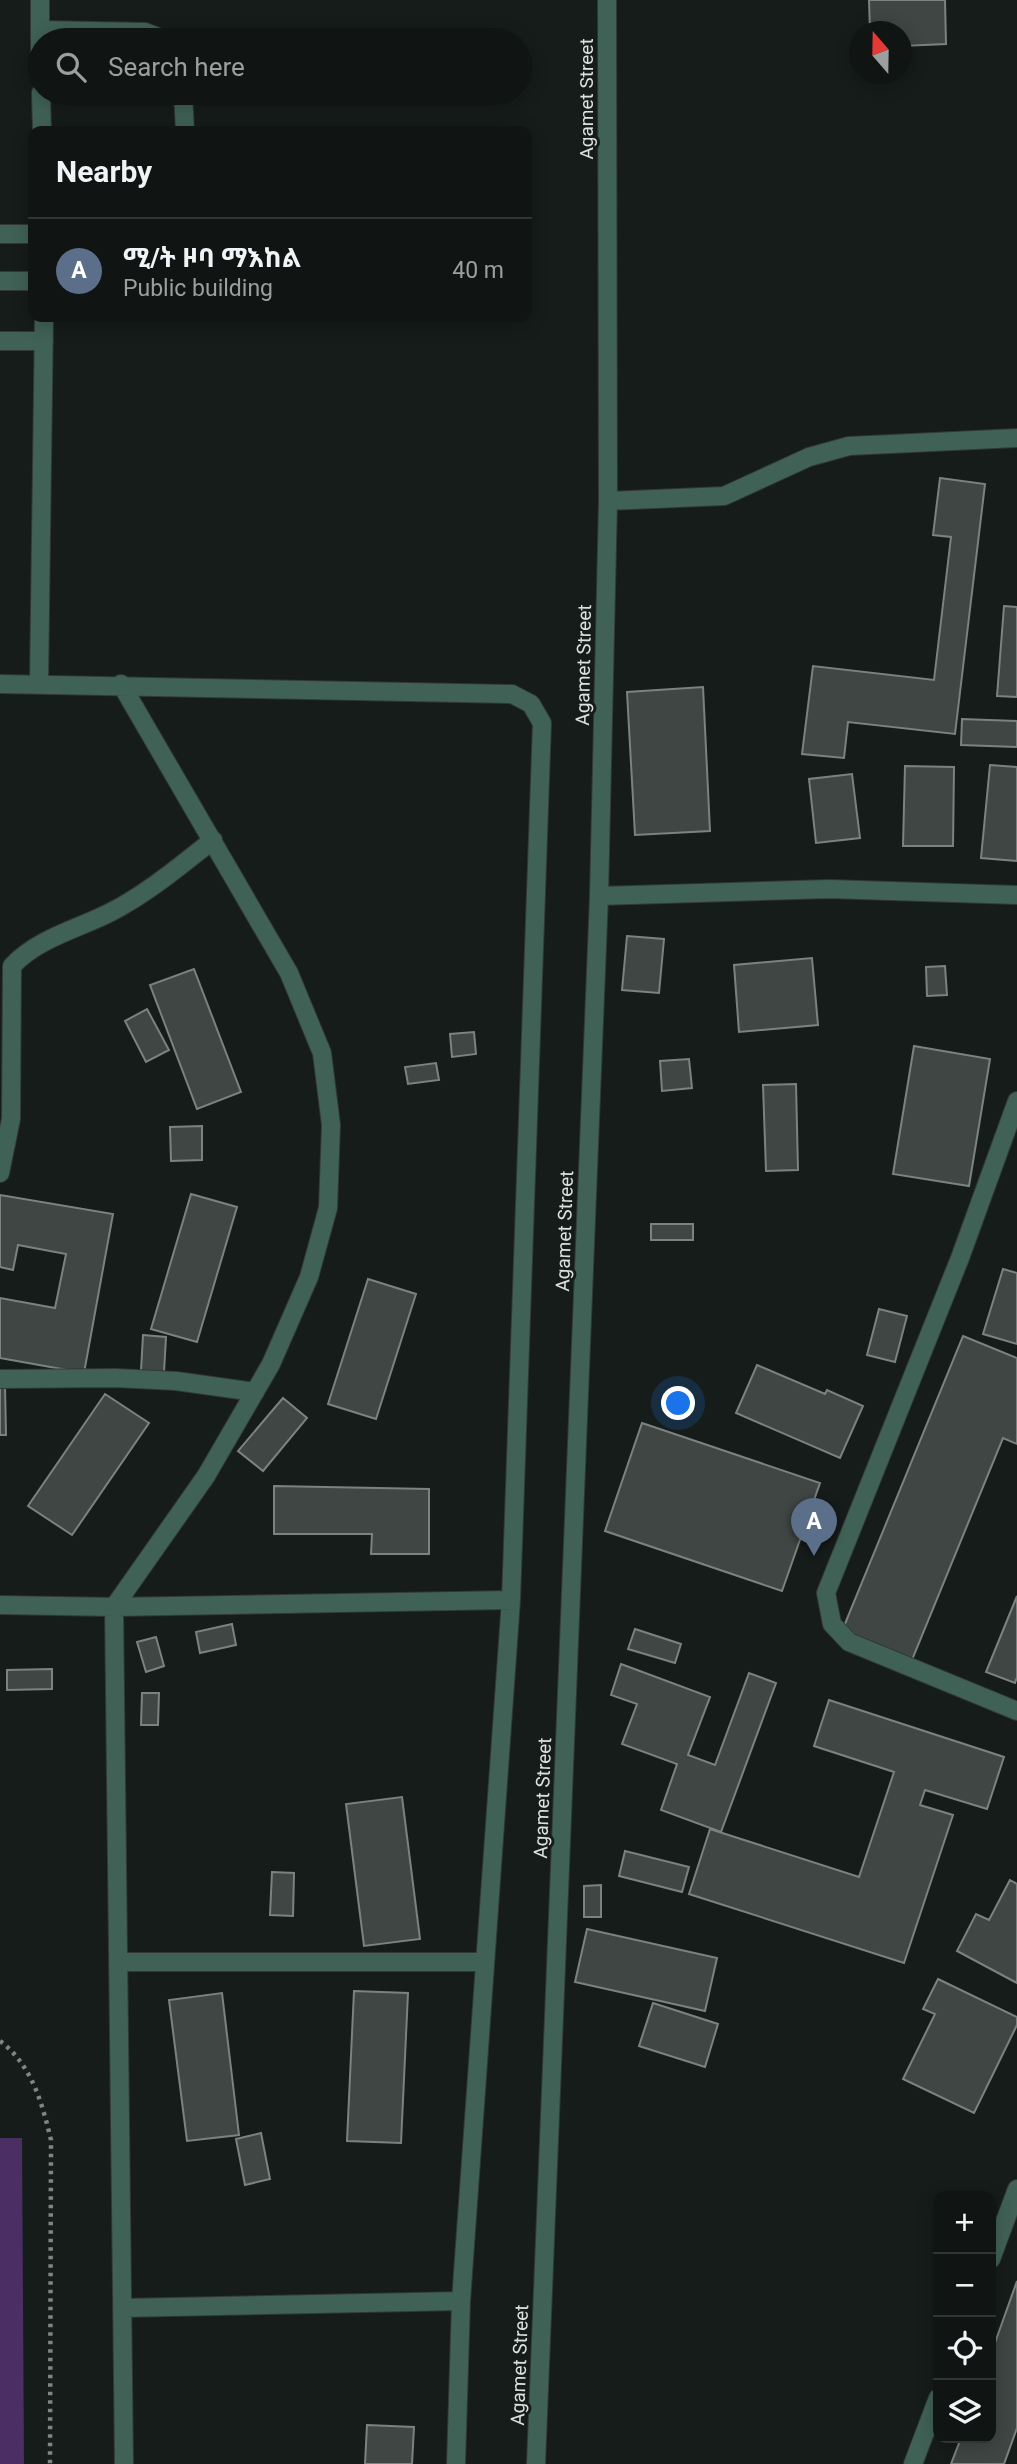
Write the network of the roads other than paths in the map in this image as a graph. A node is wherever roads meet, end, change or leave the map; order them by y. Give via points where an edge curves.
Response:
1 (40, 0) edge
2 (607, 0) edge
3 (40, 28) edge
4 (41, 105) edge
5 (184, 105) edge
6 (42, 126) edge
7 (185, 126) edge
8 (0, 234) edge
9 (28, 234) edge
10 (0, 281) edge
11 (28, 281) edge
12 (44, 322) edge
13 (0, 341) edge
14 (44, 341) junction
15 (1017, 438) edge
16 (608, 501) junction
17 (39, 683) junction
18 (0, 684) edge
19 (121, 684) junction
20 (214, 840) junction
21 (599, 895) junction
22 (1017, 895) edge
23 (1017, 1101) edge
24 (0, 1174) edge
25 (0, 1379) edge
26 (255, 1392) junction
27 (511, 1601) junction
28 (0, 1605) edge
29 (114, 1607) junction
30 (1017, 1711) edge
31 (118, 1962) junction
32 (485, 1962) junction
33 (1017, 2189) edge
34 (993, 2254) edge
35 (461, 2301) junction
36 (122, 2308) junction
37 (933, 2412) edge
38 (124, 2464) edge
39 (456, 2464) edge
40 (536, 2464) edge
41 (914, 2464) edge

1 - 3 street
2 - 16 street, Agamet Street
4 - 6 street
5 - 7 street
8 - 9 street
10 - 11 street
12 - 14 street
13 - 14 street
14 - 17 street
15 - 16 street via 849,446 809,457 724,496
16 - 21 street, Agamet Street
17 - 18 street
17 - 19 street
19 - 20 street
19 - 27 street via 512,694 531,704 542,723
20 - 24 street via 113,911 34,947 12,966 11,1119
20 - 26 street via 289,973 322,1053 331,1125 328,1208 315,1254 271,1364
21 - 22 street via 829,889
21 - 40 street, Agamet Street
23 - 30 street via 960,1258 826,1593 832,1625 849,1642
25 - 26 street via 176,1381
26 - 29 street via 206,1476
27 - 29 street
27 - 32 street
28 - 29 street
29 - 31 street
31 - 32 street
31 - 36 street
32 - 35 street
33 - 34 street
35 - 36 street
35 - 39 street
36 - 38 street
37 - 41 street

